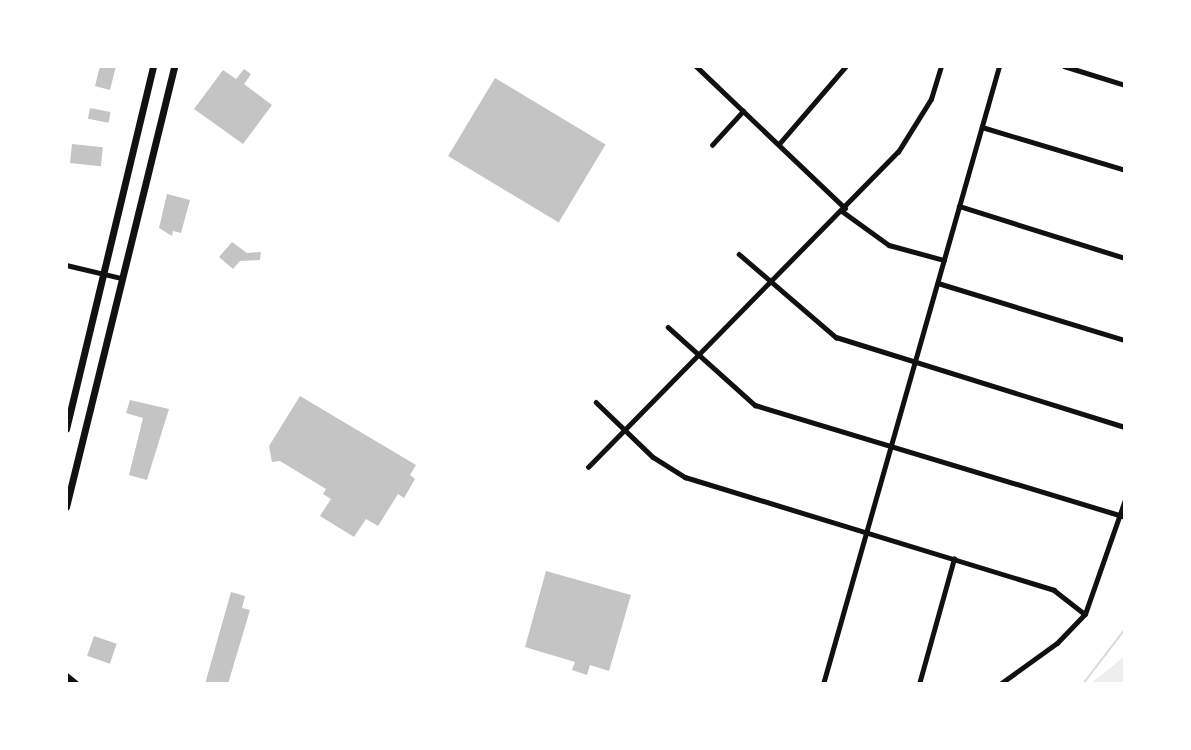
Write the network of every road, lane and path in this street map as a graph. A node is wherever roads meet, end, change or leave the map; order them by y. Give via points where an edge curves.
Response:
1 (153, 66) edge
2 (174, 66) edge
3 (696, 66) edge
4 (846, 66) edge
5 (941, 66) edge
6 (999, 66) edge
7 (1064, 66) edge
8 (1125, 84) edge
9 (743, 111) junction
10 (982, 127) junction
11 (778, 144) junction
12 (712, 145) dead end
13 (1125, 170) edge
14 (959, 206) junction
15 (844, 209) junction
16 (739, 254) dead end
17 (1125, 258) edge
18 (944, 260) junction
19 (66, 266) edge
20 (103, 274) junction
21 (122, 278) junction
22 (771, 283) junction
23 (938, 283) junction
24 (668, 327) dead end
25 (1125, 340) edge
26 (698, 357) junction
27 (915, 361) junction
28 (596, 402) dead end
29 (1125, 428) edge
30 (66, 429) edge
31 (625, 430) junction
32 (891, 447) junction
33 (588, 467) dead end
34 (1125, 501) edge
35 (66, 506) edge
36 (1122, 517) edge
37 (866, 532) junction
38 (954, 559) junction
39 (1085, 614) junction
40 (66, 676) edge
41 (76, 684) edge
42 (823, 684) edge
43 (919, 684) edge
44 (1000, 684) edge

1 - 20 main road
2 - 21 main road
3 - 9 street
4 - 11 street
5 - 15 street via 919,122
6 - 10 street
7 - 8 street
9 - 11 street
9 - 12 street
10 - 13 street
10 - 14 street
11 - 15 street
14 - 17 street
14 - 18 street
15 - 18 street via 889,245
15 - 22 street
16 - 22 street
18 - 23 street
19 - 20 street
20 - 21 street
20 - 30 main road
21 - 35 main road
22 - 26 street
22 - 27 street via 822,330
23 - 25 street
23 - 27 street
24 - 26 street
26 - 31 street
26 - 32 street via 755,405
27 - 29 street
27 - 32 street
28 - 31 street
31 - 33 street
31 - 37 street via 653,457 685,477
32 - 36 street
32 - 37 street
34 - 36 street
36 - 39 street
37 - 38 street
37 - 42 street
38 - 39 street via 1054,590
38 - 43 street
39 - 44 street via 1057,643
40 - 41 main road

